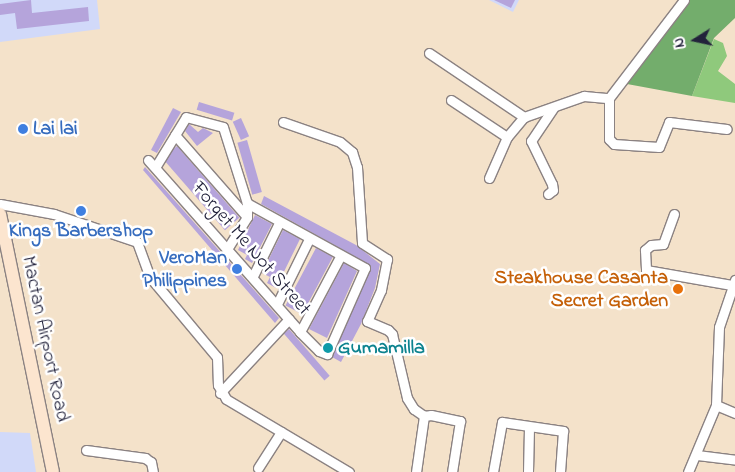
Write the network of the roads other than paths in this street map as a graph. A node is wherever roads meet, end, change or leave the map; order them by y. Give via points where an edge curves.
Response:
1 (684, 0) edge
2 (429, 53) dead end
3 (610, 98) junction
4 (451, 100) dead end
5 (553, 108) junction
6 (524, 116) junction
7 (283, 122) dead end
8 (727, 129) dead end
9 (175, 135) junction
10 (507, 137) junction
11 (148, 160) dead end
12 (156, 166) junction
13 (489, 178) dead end
14 (548, 194) dead end
15 (0, 204) edge
16 (247, 204) junction
17 (0, 214) edge
18 (674, 214) dead end
19 (246, 217) junction
20 (280, 223) junction
21 (308, 239) junction
22 (228, 247) junction
23 (341, 255) junction
24 (253, 276) junction
25 (733, 283) edge
26 (277, 304) junction
27 (289, 319) junction
28 (300, 332) junction
29 (220, 393) junction
30 (716, 405) junction
31 (735, 414) edge
32 (424, 416) junction
33 (530, 427) junction
34 (281, 432) junction
35 (86, 450) dead end
36 (696, 455) junction
37 (735, 460) edge
38 (258, 468) dead end
39 (53, 472) edge
40 (153, 472) edge
41 (349, 472) edge
42 (416, 472) edge
43 (452, 472) edge
44 (493, 472) edge
45 (528, 472) edge
46 (560, 472) edge
47 (688, 472) edge

1 - 3 street
2 - 6 street
3 - 5 street via 584,96
3 - 8 street via 609,139 614,144 659,147 669,122
4 - 10 street
5 - 6 street
5 - 14 street via 531,141 552,184 553,190
6 - 10 street
7 - 32 street via 340,142 352,152 357,167 362,243 387,259 380,290 367,321 392,334 407,398
9 - 12 street
9 - 16 street via 183,120 192,117 223,128
9 - 19 street
10 - 13 street
11 - 12 street, Forget Me Not Street
12 - 22 street, Forget Me Not Street
15 - 29 street via 54,214 137,242 150,277 217,357
16 - 19 street
16 - 20 street
17 - 39 main road, Mactan Airport Road
18 - 25 street via 663,244 651,245 645,250 646,270
19 - 22 street
20 - 21 street
20 - 24 street
21 - 23 street
21 - 26 street
22 - 24 street, Forget Me Not Street
23 - 28 street
23 - 28 street, Forget Me Not Street via 362,265 366,272 327,354 319,351
24 - 26 street, Forget Me Not Street
25 - 30 street via 719,327
26 - 27 street, Forget Me Not Street
27 - 28 street, Forget Me Not Street
27 - 29 street
29 - 34 street
30 - 31 street
30 - 36 street
32 - 42 street
32 - 43 street via 460,421
33 - 44 street via 502,422
33 - 45 street
33 - 46 street via 562,431
34 - 38 street
34 - 41 street
35 - 40 street via 145,458
36 - 37 street
36 - 47 street

